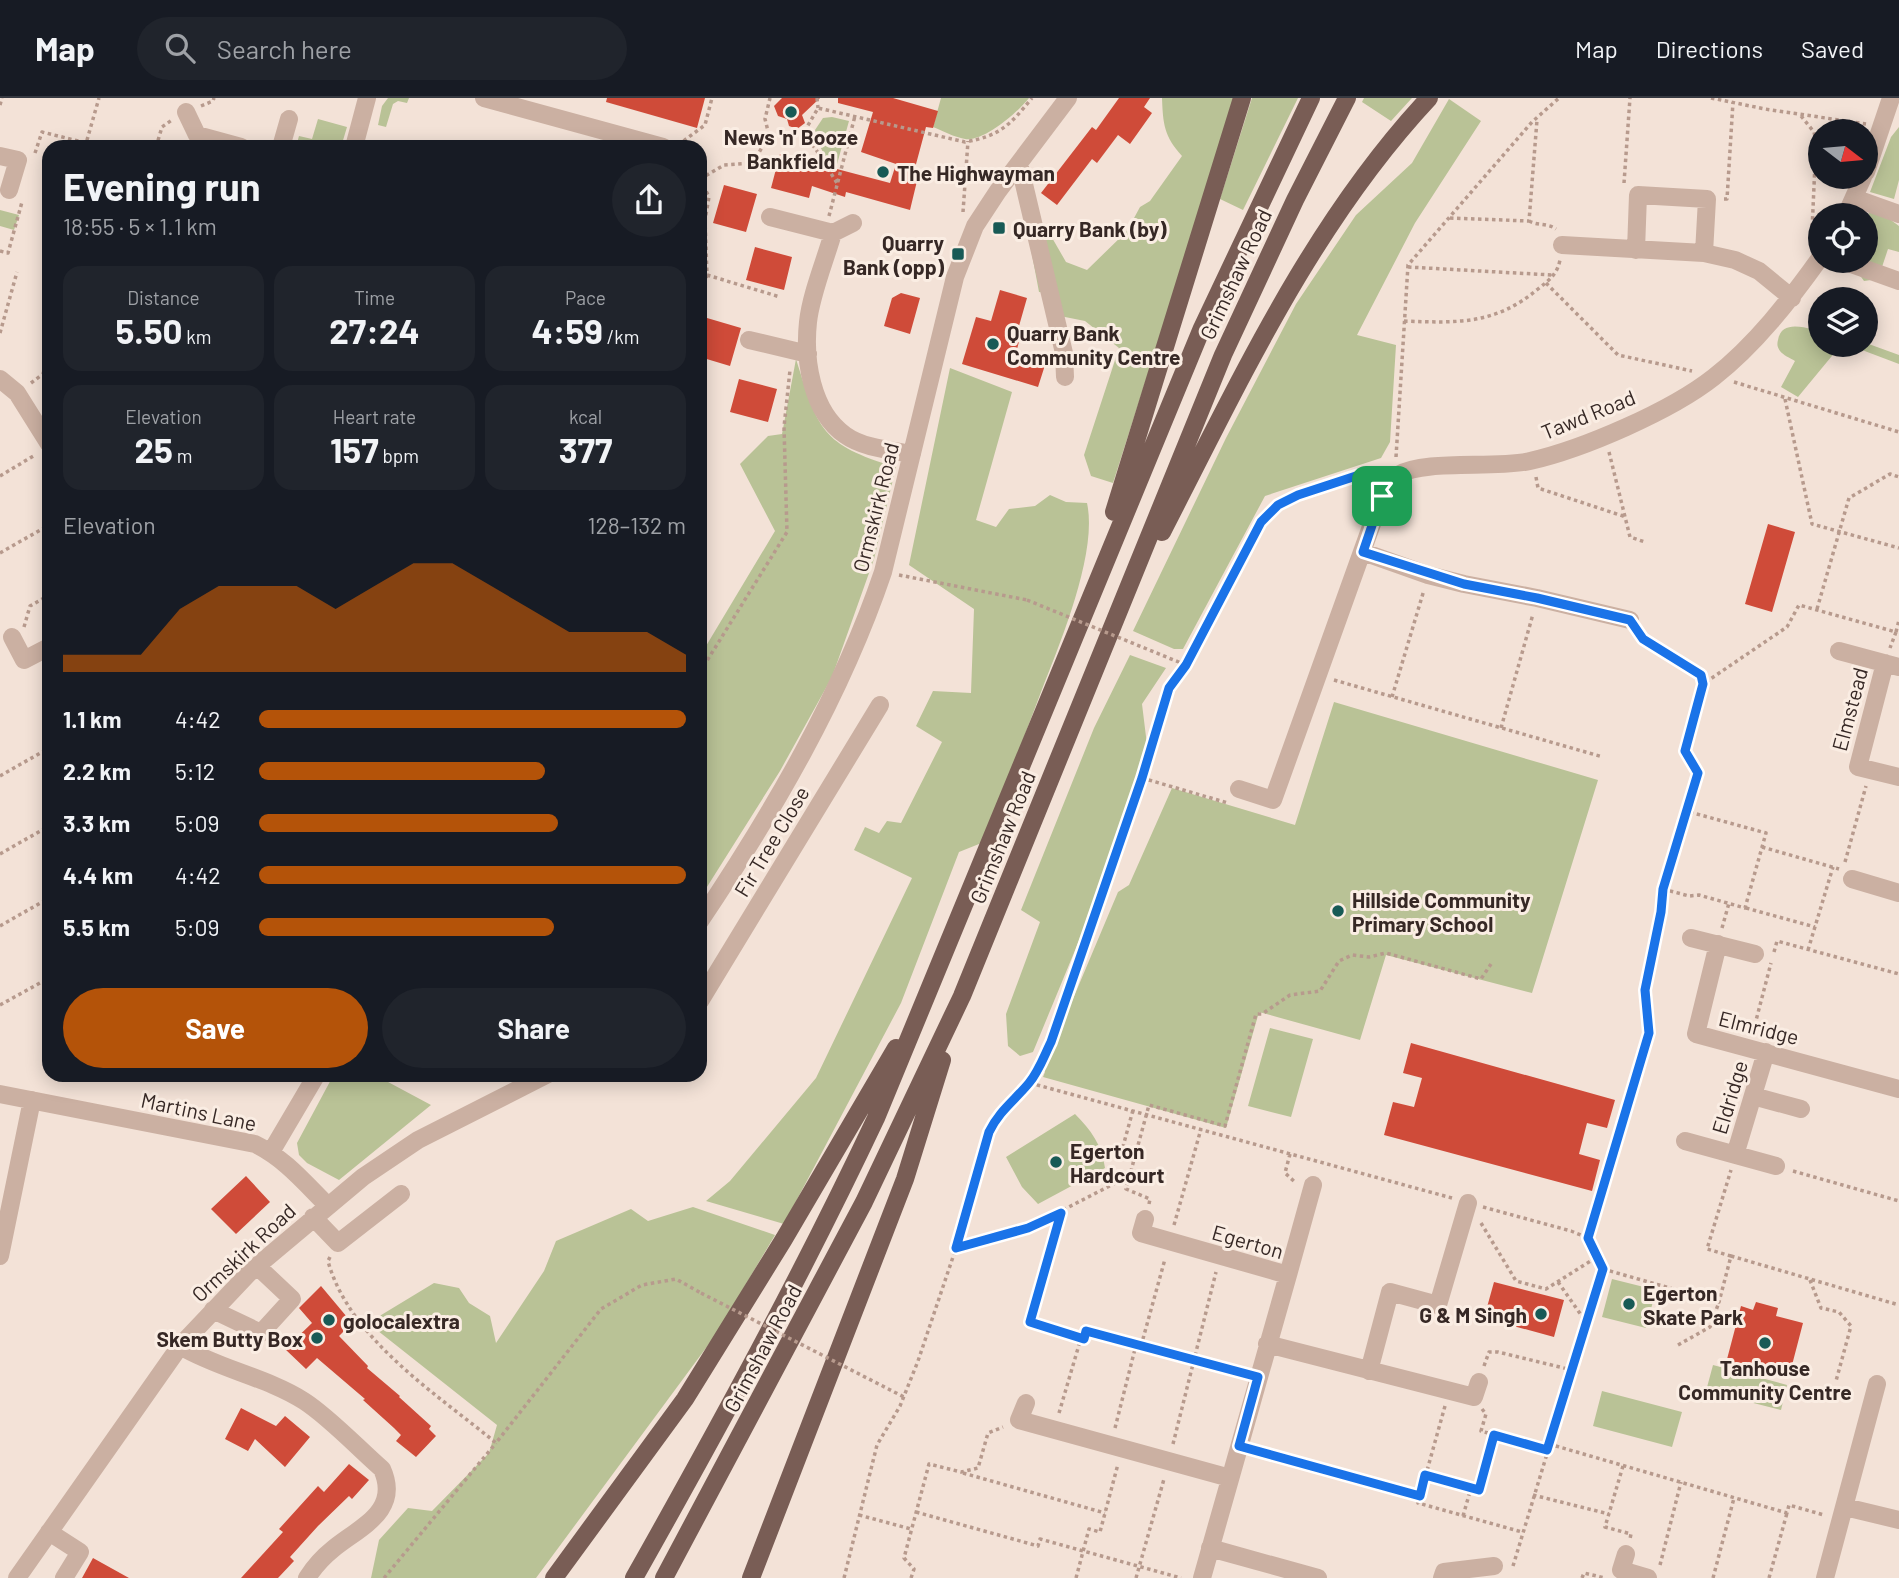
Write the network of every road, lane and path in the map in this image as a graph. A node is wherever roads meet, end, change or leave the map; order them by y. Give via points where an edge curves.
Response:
1 (2, 98) edge
2 (99, 98) edge
3 (367, 98) edge
4 (484, 98) edge
5 (712, 98) edge
6 (770, 98) edge
7 (817, 98) edge
8 (1032, 98) edge
9 (1068, 98) edge
10 (1242, 98) edge
11 (1311, 98) edge
12 (1347, 98) edge
13 (1429, 98) edge
14 (1559, 98) edge
15 (1630, 98) edge
16 (1712, 98) edge
17 (1891, 98) edge
18 (1732, 102) junction
19 (0, 106) edge
20 (818, 108) junction
21 (186, 112) joint
22 (1800, 115) junction
23 (855, 116) junction
24 (1537, 118) junction
25 (289, 119) dead end
26 (1882, 125) junction
27 (803, 134) junction
28 (769, 135) junction
29 (1878, 137) edge
30 (68, 140) edge
31 (86, 140) edge
32 (158, 140) edge
33 (215, 140) edge
34 (283, 140) edge
35 (356, 140) edge
36 (637, 140) edge
37 (685, 140) edge
38 (968, 141) junction
39 (0, 156) edge
40 (18, 160) junction
41 (1019, 163) junction
42 (707, 175) edge
43 (837, 183) junction
44 (1858, 189) edge
45 (9, 190) dead end
46 (1639, 195) junction
47 (1854, 198) junction
48 (1707, 199) junction
49 (1813, 203) edge
50 (1852, 203) edge
51 (1899, 214) edge
52 (770, 217) dead end
53 (1449, 218) junction
54 (853, 223) dead end
55 (962, 225) dead end
56 (829, 232) junction
57 (1562, 245) joint
58 (1636, 250) junction
59 (1704, 253) junction
60 (1408, 267) junction
61 (17, 272) dead end
62 (1809, 273) edge
63 (1877, 273) edge
64 (707, 275) edge
65 (1554, 276) junction
66 (1899, 281) edge
67 (780, 297) dead end
68 (1791, 298) junction
69 (1404, 321) junction
70 (0, 333) edge
71 (750, 340) dead end
72 (800, 352) junction
73 (42, 375) edge
74 (1065, 377) dead end
75 (0, 379) edge
76 (17, 393) junction
77 (1785, 397) dead end
78 (1605, 435) junction
79 (42, 444) edge
80 (42, 449) edge
81 (912, 454) junction
82 (1396, 461) dead end
83 (1532, 461) junction
84 (0, 477) edge
85 (1899, 477) edge
86 (1382, 496) junction
87 (1626, 517) junction
88 (42, 529) edge
89 (1839, 532) junction
90 (1645, 542) dead end
91 (1899, 548) edge
92 (1363, 552) junction
93 (0, 553) edge
94 (883, 572) junction
95 (1428, 575) junction
96 (1537, 598) junction
97 (42, 599) edge
98 (1817, 610) junction
99 (1083, 612) junction
100 (1630, 620) joint
101 (1899, 620) edge
102 (1114, 624) junction
103 (1896, 632) junction
104 (11, 637) edge
105 (42, 651) edge
106 (1839, 651) dead end
107 (707, 661) edge
108 (1186, 665) junction
109 (1892, 665) edge
110 (1319, 676) junction
111 (1703, 684) junction
112 (1392, 697) junction
113 (880, 705) dead end
114 (1501, 728) junction
115 (42, 752) edge
116 (1603, 757) dead end
117 (1871, 770) junction
118 (0, 776) edge
119 (1899, 777) edge
120 (1142, 778) junction
121 (1239, 789) joint
122 (1686, 811) junction
123 (42, 830) edge
124 (1762, 847) junction
125 (0, 854) edge
126 (1833, 867) junction
127 (1852, 879) dead end
128 (1663, 889) junction
129 (1899, 893) edge
130 (42, 902) edge
131 (1729, 903) junction
132 (1745, 908) junction
133 (707, 909) edge
134 (0, 926) edge
135 (1815, 927) junction
136 (1691, 938) dead end
137 (1718, 944) junction
138 (1808, 950) junction
139 (1755, 954) dead end
140 (1491, 964) dead end
141 (1899, 974) edge
142 (934, 981) junction
143 (42, 982) edge
144 (707, 989) edge
145 (962, 996) junction
146 (0, 1005) edge
147 (1753, 1032) dead end
148 (1766, 1052) junction
149 (312, 1082) edge
150 (532, 1082) edge
151 (1030, 1083) junction
152 (1899, 1089) edge
153 (0, 1094) edge
154 (1753, 1096) junction
155 (32, 1100) junction
156 (1801, 1108) dead end
157 (1133, 1110) junction
158 (1147, 1114) junction
159 (1685, 1141) dead end
160 (271, 1152) junction
161 (1290, 1154) junction
162 (1735, 1154) junction
163 (1119, 1161) dead end
164 (1776, 1166) joint
165 (1129, 1176) junction
166 (1312, 1191) joint
167 (401, 1194) dead end
168 (1899, 1201) edge
169 (1469, 1203) junction
170 (320, 1211) junction
171 (1061, 1213) junction
172 (1145, 1219) joint
173 (1588, 1238) junction
174 (338, 1243) junction
175 (956, 1248) junction
176 (0, 1256) edge
177 (1220, 1256) junction
178 (1731, 1256) junction
179 (1597, 1257) junction
180 (258, 1267) junction
181 (1603, 1269) junction
182 (1288, 1275) junction
183 (1810, 1280) junction
184 (1558, 1282) junction
185 (1719, 1302) junction
186 (1899, 1305) edge
187 (213, 1310) junction
188 (1586, 1322) junction
189 (1081, 1338) junction
190 (1267, 1344) junction
191 (1136, 1345) junction
192 (1678, 1345) dead end
193 (180, 1346) junction
194 (1194, 1361) junction
195 (1572, 1370) junction
196 (1369, 1371) junction
197 (1258, 1377) junction
198 (1836, 1381) dead end
199 (1877, 1384) dead end
200 (1477, 1389) junction
201 (1449, 1390) junction
202 (904, 1397) junction
203 (1022, 1412) joint
204 (1055, 1430) junction
205 (1494, 1435) junction
206 (496, 1443) junction
207 (1549, 1444) junction
208 (1239, 1446) junction
209 (1116, 1447) junction
210 (1547, 1450) junction
211 (1169, 1461) junction
212 (1623, 1466) junction
213 (961, 1472) junction
214 (1425, 1475) junction
215 (1230, 1478) junction
216 (1681, 1482) junction
217 (1471, 1488) junction
218 (1533, 1495) junction
219 (1420, 1496) junction
220 (1734, 1497) junction
221 (916, 1512) junction
222 (1105, 1513) junction
223 (1787, 1513) junction
224 (1844, 1513) junction
225 (1609, 1514) junction
226 (859, 1515) junction
227 (1463, 1516) junction
228 (1899, 1520) edge
229 (911, 1529) junction
230 (49, 1532) junction
231 (1522, 1533) junction
232 (1210, 1548) junction
233 (1083, 1551) junction
234 (1626, 1554) joint
235 (1139, 1566) junction
236 (1503, 1567) joint
237 (1654, 1572) edge
238 (315, 1575) edge
239 (17, 1578) edge
240 (65, 1578) edge
241 (384, 1578) edge
242 (554, 1578) edge
243 (634, 1578) edge
244 (664, 1578) edge
245 (751, 1578) edge
246 (844, 1578) edge
247 (911, 1578) edge
248 (1076, 1578) edge
249 (1136, 1578) edge
250 (1181, 1578) edge
251 (1202, 1578) edge
252 (1318, 1578) edge
253 (1442, 1578) edge
254 (1582, 1578) edge
255 (1605, 1578) edge
256 (1713, 1578) edge
257 (1769, 1578) edge
258 (1825, 1578) edge

1 - 19 path
2 - 31 path
3 - 35 street
4 - 36 street
5 - 37 path via 705,125
6 - 28 path via 765,119
7 - 20 path
8 - 38 path via 1013,122 987,139
9 - 41 street, Ormskirk Road
10 - 99 main road
11 - 99 main road, Grimshaw Road via 1202,328
12 - 102 main road, Grimshaw Road via 1223,355
13 - 102 main road via 1310,254
14 - 24 path
15 - 46 path via 1624,187
16 - 18 path
17 - 26 street
18 - 22 path
18 - 48 path via 1727,199
20 - 23 path
20 - 27 path
21 - 32 path via 162,127
21 - 33 street via 197,135
22 - 26 path
22 - 49 path via 1814,131 1816,141
23 - 38 path
23 - 43 path
24 - 53 path
24 - 53 path via 1529,221
25 - 34 street
26 - 29 street
27 - 28 path
27 - 43 path
28 - 42 path via 753,163 724,165
30 - 40 path via 42,132 35,152
38 - 55 path
39 - 40 street
40 - 45 street
41 - 74 street
41 - 81 street, Ormskirk Road via 975,226 955,277
43 - 56 path
44 - 47 street
46 - 48 street
46 - 58 street
47 - 50 street
47 - 51 street
48 - 59 street
52 - 56 street
53 - 60 path
54 - 56 street
56 - 72 street
57 - 58 street
57 - 65 path
58 - 59 street
59 - 68 street via 1759,271
60 - 65 path
60 - 69 path
61 - 70 path
62 - 68 street, Tawd Road
63 - 66 street
64 - 67 path
65 - 69 path via 1516,306 1491,317 1462,322
68 - 78 street, Tawd Road via 1715,376 1688,395
69 - 82 path
71 - 72 street
72 - 81 street via 818,399 845,435
72 - 107 path via 784,427 787,532
73 - 76 path
75 - 76 street
76 - 79 street
77 - 89 path via 1812,524
78 - 83 street, Tawd Road
78 - 87 path
80 - 84 path
81 - 94 street, Ormskirk Road
83 - 86 street, Tawd Road via 1405,472 1396,476
83 - 87 path via 1538,488
85 - 89 path via 1890,474 1849,498
86 - 92 street, Tawd Road
86 - 108 path via 1372,477 1359,475 1278,505 1261,522
87 - 90 path via 1630,537
88 - 93 path
89 - 91 path
89 - 98 path
92 - 95 street
92 - 110 street, Tawd Road
94 - 108 path, bridge via 1027,600
94 - 133 street, Ormskirk Road via 848,664 811,736
95 - 96 street
95 - 112 path
96 - 100 street
96 - 114 path
97 - 104 path via 30,606
98 - 103 path
98 - 111 path via 1799,605 1787,627
99 - 142 main road, Grimshaw Road
100 - 111 path via 1643,639 1701,675
101 - 103 path
102 - 145 main road, Grimshaw Road
103 - 109 path
104 - 105 street via 24,660
106 - 109 street, Elmstead
108 - 120 path via 1169,688
109 - 117 street, Elmstead via 1858,767
110 - 112 path
110 - 121 street, Tawd Road via 1273,800
111 - 122 path via 1685,751 1698,773
112 - 114 path
113 - 144 street, Fir Tree Close
114 - 116 path
115 - 118 path
117 - 119 street, Elmstead
117 - 126 path via 1842,870
120 - 121 path via 1234,805
120 - 151 path via 1051,1042
122 - 124 path via 1766,833
122 - 128 path
123 - 125 path
124 - 126 path
124 - 132 path
126 - 135 path
127 - 129 street
128 - 131 path
128 - 173 path via 1645,990 1649,1033
130 - 134 path
131 - 132 path
131 - 137 path
132 - 135 path
135 - 138 path
136 - 137 street
137 - 139 street
137 - 148 street, Elmridge via 1696,1034
138 - 141 path
138 - 147 path via 1777,941
140 - 158 path via 1481,979 1386,953 1352,955 1339,961 1320,991 1290,995 1256,1014 1225,1126 1149,1105
142 - 242 main road via 791,1228 685,1399
142 - 243 main road, Grimshaw Road via 821,1234
143 - 146 path
145 - 244 main road, Grimshaw Road via 864,1202
145 - 245 main road via 905,1179
148 - 152 street, Elmridge
148 - 154 street, Eldridge
149 - 160 street
150 - 170 street, Ormskirk Road via 418,1140
151 - 157 path
151 - 175 path via 1005,1106 989,1132
153 - 155 street, Martins Lane
154 - 156 street
154 - 162 street, Eldridge
155 - 160 street, Martins Lane via 255,1144
155 - 176 street
157 - 158 path
157 - 163 path
158 - 161 path
158 - 165 path
159 - 162 street
160 - 170 street, Martins Lane
161 - 166 path via 1285,1173
161 - 169 path
162 - 164 street
162 - 178 path via 1707,1249
164 - 168 path
165 - 171 path
165 - 172 path via 1126,1189 1150,1199
166 - 182 street
167 - 174 street
169 - 173 path
169 - 184 path via 1516,1281 1546,1289
169 - 196 street via 1438,1305 1390,1292
170 - 174 street, Martins Lane
170 - 180 street, Ormskirk Road
171 - 175 path via 1028,1228
171 - 189 path via 1030,1322
172 - 177 street, Egerton via 1141,1233
173 - 179 path
174 - 206 path via 328,1261 354,1317 403,1367
175 - 202 path
177 - 182 street, Egerton
177 - 194 path
178 - 183 path
178 - 185 path
179 - 181 path
179 - 184 path
180 - 187 street, Ormskirk Road
180 - 187 street via 292,1299 261,1333
181 - 185 path
181 - 188 path
182 - 190 street, Egerton
183 - 186 path
183 - 198 path via 1821,1308 1839,1312 1851,1326
184 - 188 path
185 - 192 path via 1710,1327
187 - 193 street, Ormskirk Road
188 - 195 path
189 - 191 path via 1086,1331
189 - 204 path
190 - 196 street
190 - 197 street, Egerton
191 - 194 path
191 - 209 path
193 - 230 street, Ormskirk Road
193 - 238 street via 305,1402 382,1469 387,1488 382,1508 331,1550
194 - 197 path
194 - 211 path
195 - 200 path via 1489,1352
195 - 207 path
196 - 201 street
197 - 208 street, Egerton
199 - 224 street
200 - 201 street
200 - 205 path via 1486,1414 1481,1431
201 - 214 path
202 - 206 path, bridge via 676,1279 642,1285 601,1309
202 - 226 path via 877,1445
203 - 204 street
203 - 213 path via 988,1433 978,1468
204 - 209 street
205 - 210 path
205 - 217 path via 1479,1490
206 - 241 path
207 - 210 path
207 - 212 path
208 - 215 street, Egerton
208 - 219 path
209 - 211 street
209 - 222 path
210 - 218 path
211 - 215 street
211 - 235 path
212 - 216 path
212 - 225 path
213 - 221 path via 929,1464
213 - 222 path
214 - 217 path
214 - 219 path
215 - 232 street, Egerton
216 - 220 path
216 - 237 path
217 - 227 path
218 - 225 path
218 - 231 path
219 - 227 path via 1418,1503
220 - 223 path
220 - 256 path
221 - 229 path
221 - 233 path via 1038,1546 1040,1539
222 - 233 path via 1100,1532 1089,1529
223 - 224 path via 1789,1506
223 - 257 path
224 - 228 street
224 - 258 street
225 - 234 path via 1605,1527 1631,1534
226 - 229 path
226 - 246 path
227 - 231 path
229 - 247 path via 904,1558 914,1569
230 - 239 street, Ormskirk Road
230 - 240 street via 80,1552
231 - 236 path
232 - 251 street, Egerton
232 - 252 street
233 - 235 path
233 - 248 path
234 - 237 street via 1621,1570
235 - 249 path
235 - 250 path
236 - 253 street via 1444,1572
254 - 255 path via 1584,1573

